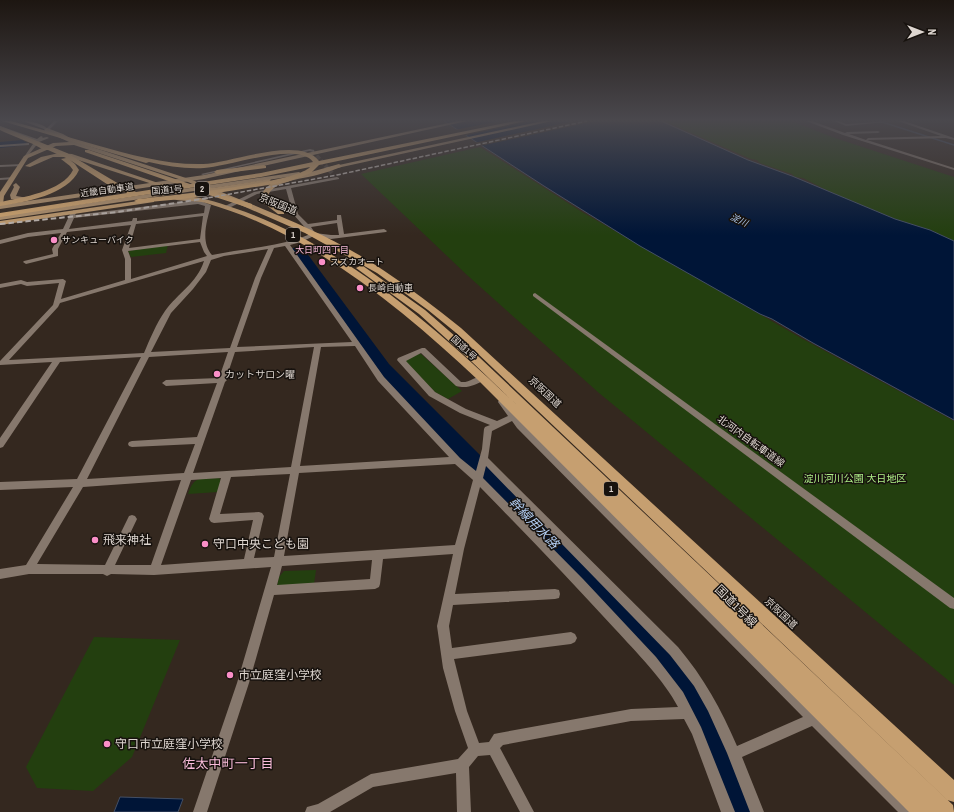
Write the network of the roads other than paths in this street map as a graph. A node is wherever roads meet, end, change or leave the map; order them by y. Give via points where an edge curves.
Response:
1 (26, 159) edge
2 (29, 159) edge
3 (41, 159) edge
4 (61, 159) edge
5 (73, 159) edge
6 (81, 159) edge
7 (100, 159) edge
8 (105, 159) edge
9 (123, 159) edge
10 (142, 159) edge
11 (145, 159) edge
12 (246, 159) edge
13 (274, 159) edge
14 (287, 159) edge
15 (314, 159) edge
16 (315, 159) edge
17 (324, 159) edge
18 (340, 159) edge
19 (346, 159) edge
20 (374, 159) edge
21 (922, 159) edge
22 (265, 164) junction
23 (24, 165) junction
24 (0, 166) edge
25 (339, 166) joint
26 (954, 169) edge
27 (332, 173) dead end
28 (203, 174) junction
29 (153, 176) junction
30 (12, 178) junction
31 (0, 179) edge
32 (268, 180) junction
33 (286, 181) junction
34 (16, 184) junction
35 (0, 196) edge
36 (49, 197) junction
37 (0, 205) edge
38 (226, 207) junction
39 (95, 208) junction
40 (246, 208) junction
41 (31, 210) junction
42 (138, 211) junction
43 (0, 213) edge
44 (206, 214) junction
45 (73, 215) junction
46 (0, 218) edge
47 (134, 222) junction
48 (0, 223) edge
49 (308, 226) junction
50 (65, 230) junction
51 (384, 231) dead end
52 (313, 234) junction
53 (342, 236) junction
54 (202, 240) junction
55 (301, 240) junction
56 (0, 242) edge
57 (286, 244) junction
58 (272, 247) junction
59 (125, 250) junction
60 (211, 257) junction
61 (26, 262) dead end
62 (128, 282) junction
63 (0, 286) edge
64 (535, 295) dead end
65 (58, 302) junction
66 (431, 308) junction
67 (357, 344) junction
68 (318, 345) junction
69 (234, 349) junction
70 (145, 354) junction
71 (58, 359) junction
72 (1, 362) edge
73 (482, 378) junction
74 (223, 380) junction
75 (166, 384) dead end
76 (492, 388) junction
77 (520, 420) junction
78 (497, 424) junction
79 (201, 440) junction
80 (1, 443) edge
81 (132, 444) dead end
82 (483, 459) junction
83 (457, 460) junction
84 (294, 470) junction
85 (227, 474) junction
86 (188, 476) junction
87 (478, 477) junction
88 (80, 483) junction
89 (0, 486) edge
90 (132, 519) dead end
91 (459, 549) junction
92 (378, 554) junction
93 (278, 561) junction
94 (248, 563) junction
95 (29, 570) junction
96 (154, 570) junction
97 (106, 571) junction
98 (0, 574) edge
99 (269, 590) junction
100 (556, 594) dead end
101 (448, 600) junction
102 (954, 604) edge
103 (571, 638) dead end
104 (447, 654) junction
105 (687, 713) junction
106 (814, 719) junction
107 (493, 748) junction
108 (475, 750) junction
109 (733, 754) junction
110 (462, 765) junction
111 (954, 793) edge
112 (200, 812) edge
113 (312, 812) edge
114 (464, 812) edge
115 (527, 812) edge
116 (728, 812) edge
117 (757, 812) edge
118 (908, 812) edge
119 (922, 812) edge
120 (946, 812) edge

1 - 23 highway, 京阪国道 / 1
2 - 23 highway, 京阪国道 / 1
3 - 23 highway, 1
4 - 37 highway via 76,170 74,176 66,183 50,191
5 - 19 highway via 125,191 153,196 231,185
6 - 40 highway, 1 via 143,180
7 - 29 highway
8 - 29 highway
9 - 40 highway, 京阪国道 / 1 via 190,181
10 - 16 highway via 168,169 222,172
11 - 12 highway via 181,166
13 - 28 street
14 - 22 main road, 2
15 - 41 highway via 317,164 312,170 300,176 251,186 169,199
17 - 43 highway, 近畿自動車道 via 265,171
18 - 41 highway, 近畿自動車道 via 261,175
20 - 25 main road
21 - 26 street
22 - 28 main road
22 - 37 main road, 2 via 204,177 90,195
23 - 24 street
23 - 30 highway, 京阪国道 / 1
23 - 34 highway, 京阪国道 / 1
25 - 33 highway, 1
27 - 33 street via 337,178
28 - 36 main road
29 - 40 highway, 1
30 - 31 street
30 - 35 highway, 京阪国道 / 1
32 - 33 main road, 2
32 - 39 highway
32 - 46 main road, 2
33 - 38 street
33 - 43 main road via 224,179
33 - 49 street via 293,210
33 - 66 highway, 1 via 276,184 266,192 263,198 267,204 371,257
34 - 36 main road via 12,197 15,199
34 - 37 highway, 京阪国道 / 1
35 - 37 highway, 京阪国道 / 1
36 - 37 main road
38 - 39 highway, 国道1号 / 1 via 185,198
38 - 55 highway, 国道1号 / 1 via 275,226
39 - 45 highway, 国道1号 / 1
40 - 66 highway, 京阪国道 / 1 via 308,231 349,252
40 - 120 highway, 京阪国道 / 1 via 347,259 396,292 448,334
41 - 43 highway, 近畿自動車道
42 - 44 street via 198,202 208,205
42 - 45 street
42 - 47 street
44 - 47 street
44 - 54 street
45 - 48 highway, 国道1号 / 1
45 - 50 street
47 - 50 street
47 - 59 street
49 - 52 street
49 - 53 street via 340,218
50 - 56 street
50 - 61 street via 55,249 56,255
51 - 53 street
52 - 53 street
52 - 55 street
54 - 59 street
54 - 60 street via 207,254
55 - 57 street
55 - 73 highway, 国道1号 / 1 via 394,301
57 - 58 street
57 - 67 street
58 - 60 street
58 - 69 street via 258,278
59 - 62 street via 128,258
60 - 62 street
60 - 70 street via 191,288 168,312
62 - 65 street
63 - 65 street via 21,282 27,284 63,281
64 - 102 street, 北河内自転車道線
65 - 72 street
66 - 111 highway, 京阪国道 / 1 via 502,370
67 - 68 street
67 - 83 street via 381,379
68 - 69 street
68 - 84 street
69 - 70 street
69 - 74 street
70 - 71 street
70 - 88 street
71 - 72 street
71 - 80 street
73 - 76 highway, 国道1号 / 1
73 - 78 street via 467,385 459,384 422,350 401,360 432,394
74 - 75 street
74 - 79 street
76 - 77 street
76 - 77 highway, 国道1号 / 1
77 - 78 street
77 - 106 street via 520,426
77 - 119 highway, 国道1号線 / 1
78 - 82 street via 488,429
79 - 81 street
79 - 86 street
82 - 87 street
82 - 109 street via 674,651 705,693
83 - 84 street
83 - 87 street
84 - 85 street
84 - 93 street
85 - 86 street
85 - 94 street via 214,519 259,516
86 - 88 street
86 - 96 street
87 - 91 street
87 - 105 street via 652,661 679,696
88 - 89 street
88 - 95 street
90 - 97 street
91 - 92 street
91 - 101 street
92 - 93 street
92 - 99 street via 375,584
93 - 94 street
93 - 99 street
94 - 96 street
95 - 97 street
95 - 98 street
96 - 97 street
99 - 112 street via 243,683
100 - 101 street
101 - 104 street via 443,626
103 - 104 street
104 - 108 street via 461,711
105 - 107 street via 631,715 498,739
105 - 116 street via 697,731
106 - 109 street
106 - 118 street
107 - 108 street
107 - 115 street
108 - 110 street
109 - 117 street
110 - 113 street via 371,780 320,810
110 - 114 street

